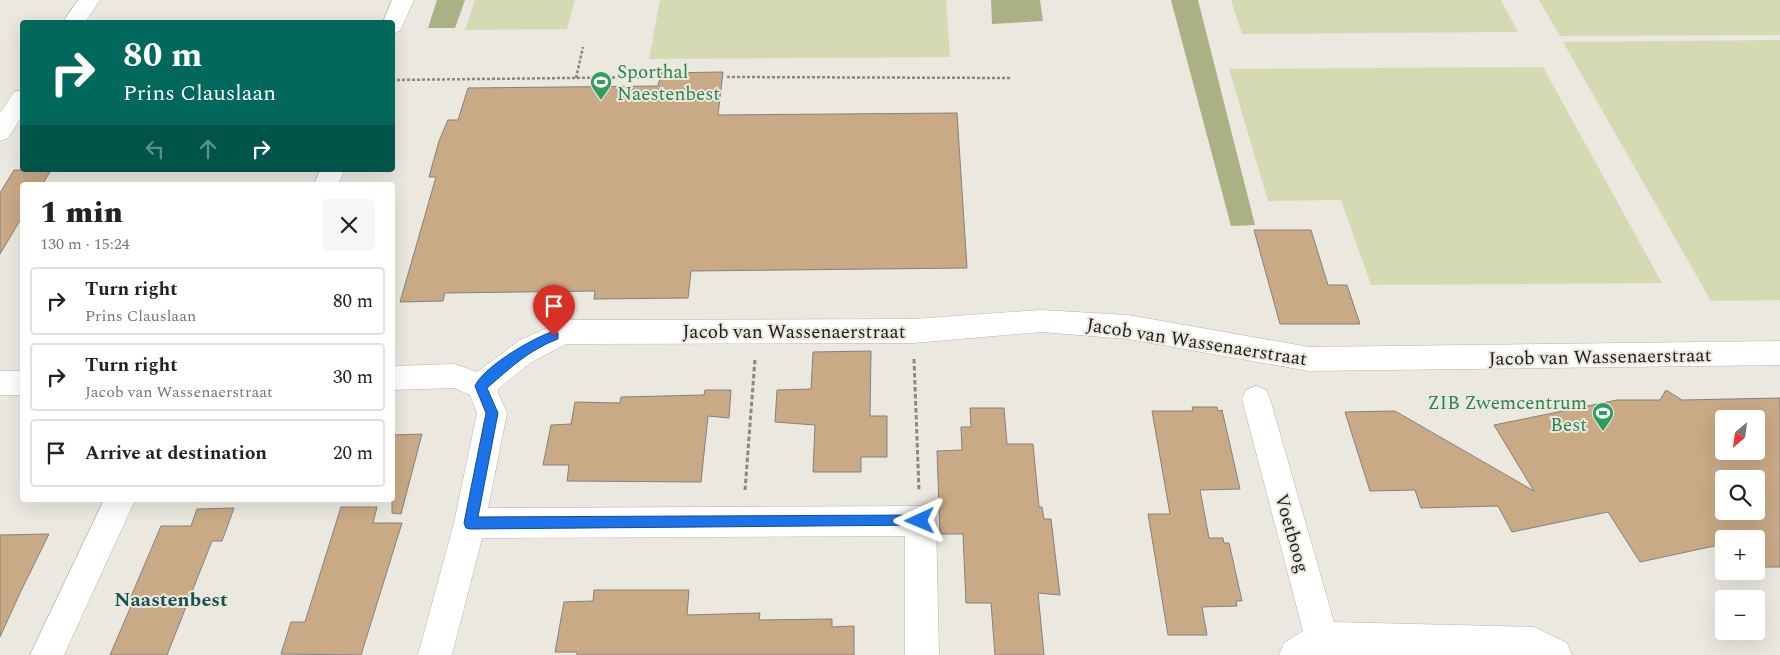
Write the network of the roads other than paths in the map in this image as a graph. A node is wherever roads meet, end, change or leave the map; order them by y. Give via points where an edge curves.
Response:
1 (89, 0) edge
2 (404, 0) edge
3 (75, 20) edge
4 (395, 20) edge
5 (20, 101) edge
6 (0, 132) edge
7 (1780, 353) edge
8 (395, 378) edge
9 (0, 383) edge
10 (20, 383) edge
11 (481, 386) junction
12 (1256, 398) dead end
13 (119, 502) edge
14 (470, 523) junction
15 (1309, 646) edge
16 (47, 655) edge
17 (435, 655) edge
18 (922, 655) edge
19 (1555, 655) edge

1 - 3 street
2 - 4 street
5 - 6 street
7 - 11 street, Jacob van Wassenaerstraat via 1309,359 1128,327 1051,321 913,331 565,332 542,340 513,358
8 - 11 street via 454,376
9 - 10 street
11 - 14 street via 492,413
12 - 15 street, Voetboog
13 - 16 street
14 - 17 street
14 - 18 street via 920,521
15 - 19 street via 1534,644

